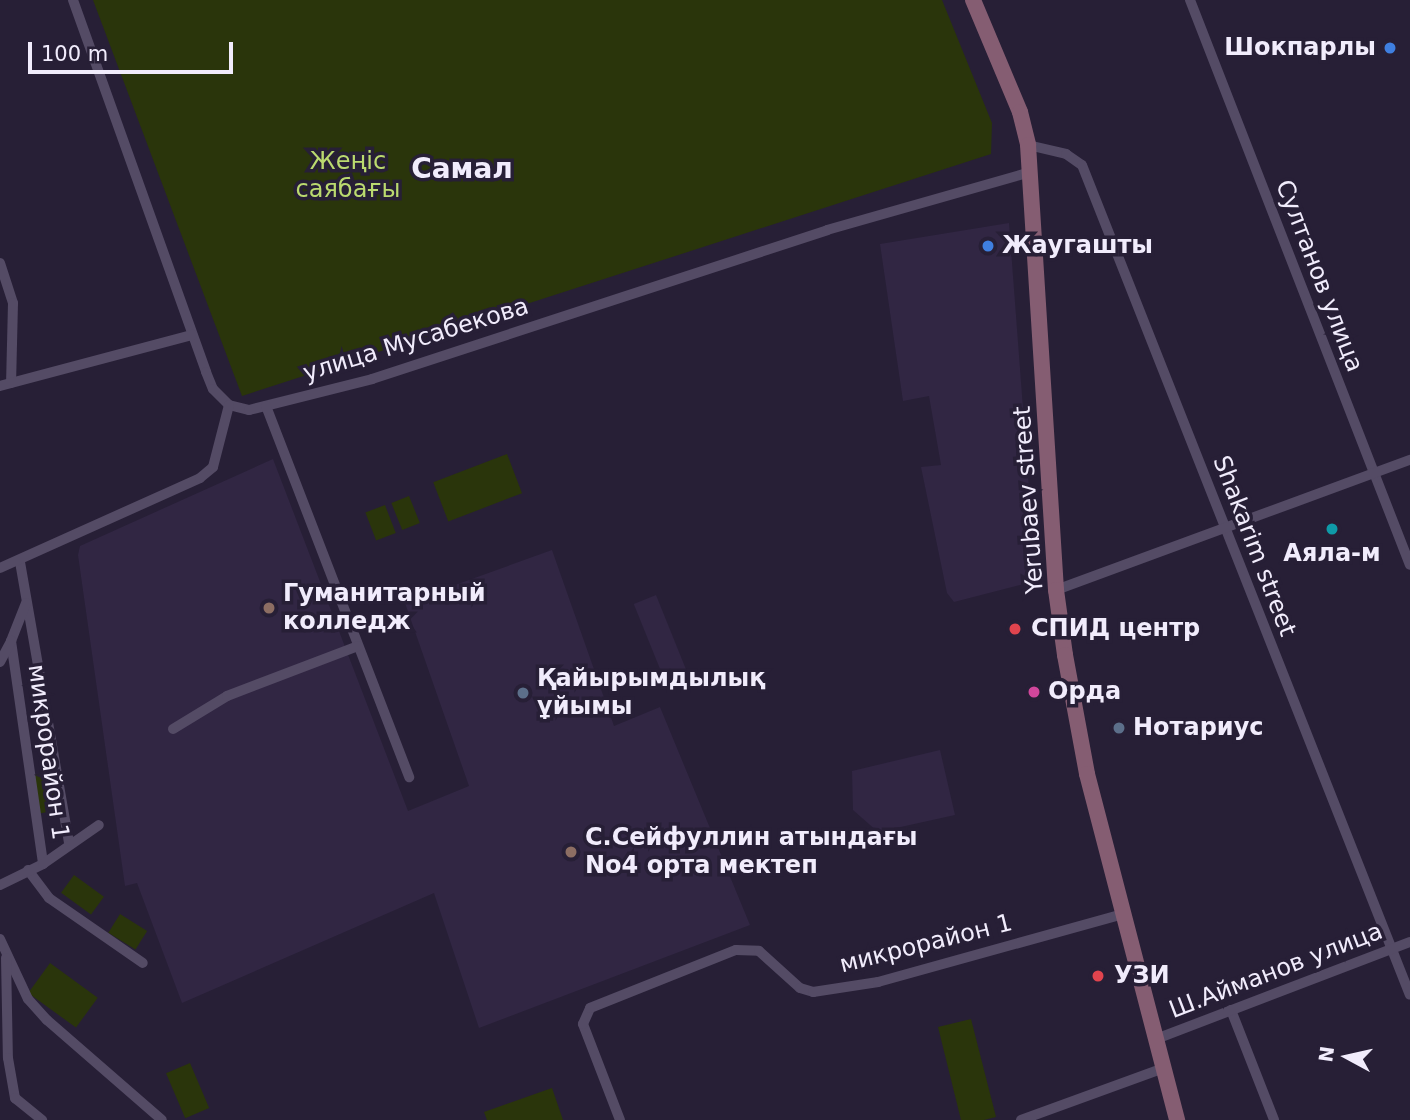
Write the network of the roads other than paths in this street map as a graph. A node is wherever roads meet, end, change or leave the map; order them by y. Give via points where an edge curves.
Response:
1 (73, 0) edge
2 (973, 0) edge
3 (1190, 0) edge
4 (1028, 145) junction
5 (1031, 172) junction
6 (0, 262) edge
7 (192, 335) junction
8 (5, 385) edge
9 (229, 405) junction
10 (266, 406) junction
11 (1410, 460) edge
12 (1374, 474) junction
13 (1224, 527) junction
14 (20, 562) junction
15 (1410, 565) edge
16 (0, 569) edge
17 (1056, 590) junction
18 (27, 601) junction
19 (11, 642) junction
20 (358, 646) junction
21 (0, 663) edge
22 (173, 729) dead end
23 (409, 777) dead end
24 (99, 825) dead end
25 (69, 843) junction
26 (43, 864) junction
27 (28, 870) junction
28 (0, 885) edge
29 (1124, 914) junction
30 (0, 939) edge
31 (1410, 942) edge
32 (1391, 949) junction
33 (6, 952) junction
34 (142, 963) dead end
35 (1410, 995) edge
36 (1231, 1010) junction
37 (1156, 1039) junction
38 (1164, 1068) junction
39 (42, 1120) edge
40 (162, 1120) edge
41 (620, 1120) edge
42 (1021, 1120) edge
43 (1177, 1120) edge
44 (1274, 1120) edge

1 - 7 street
2 - 4 main road, Yerubaev street via 1020,113
3 - 12 street, Султанов улица
4 - 5 main road, Yerubaev street
4 - 13 street, Shakarim street via 1066,154 1082,165
5 - 10 street, улица Мусабекова via 827,230 372,379
5 - 17 main road, Yerubaev street
6 - 8 street via 13,303
7 - 8 street
7 - 9 street via 213,389
9 - 10 street, улица Мусабекова via 249,410
9 - 14 street via 213,467 200,478 76,532
10 - 20 street
11 - 12 street
12 - 13 street
12 - 15 street, Султанов улица
13 - 17 street
13 - 32 street, Shakarim street
14 - 16 street
14 - 18 street
17 - 29 main road, Yerubaev street via 1087,774
18 - 19 street, микрорайон 1
18 - 25 street
19 - 21 street
19 - 26 street, микрорайон 1
20 - 22 street via 227,696
20 - 23 street
24 - 25 street
25 - 26 street
26 - 27 street, микрорайон 1
27 - 28 street, микрорайон 1
27 - 34 street via 49,898
29 - 37 main road, Yerubaev street
29 - 41 street, микрорайон 1 via 878,982 813,992 800,988 758,951 736,950 590,1008 583,1024
30 - 33 street
31 - 32 street, Ш.Айманов улица
32 - 35 street, Shakarim street
32 - 36 street, Ш.Айманов улица
33 - 39 street via 8,1058 15,1098
33 - 40 street via 28,999 47,1020
36 - 37 street, Ш.Айманов улица
36 - 44 street
37 - 38 main road, Yerubaev street
38 - 42 street
38 - 43 main road, Yerubaev street

